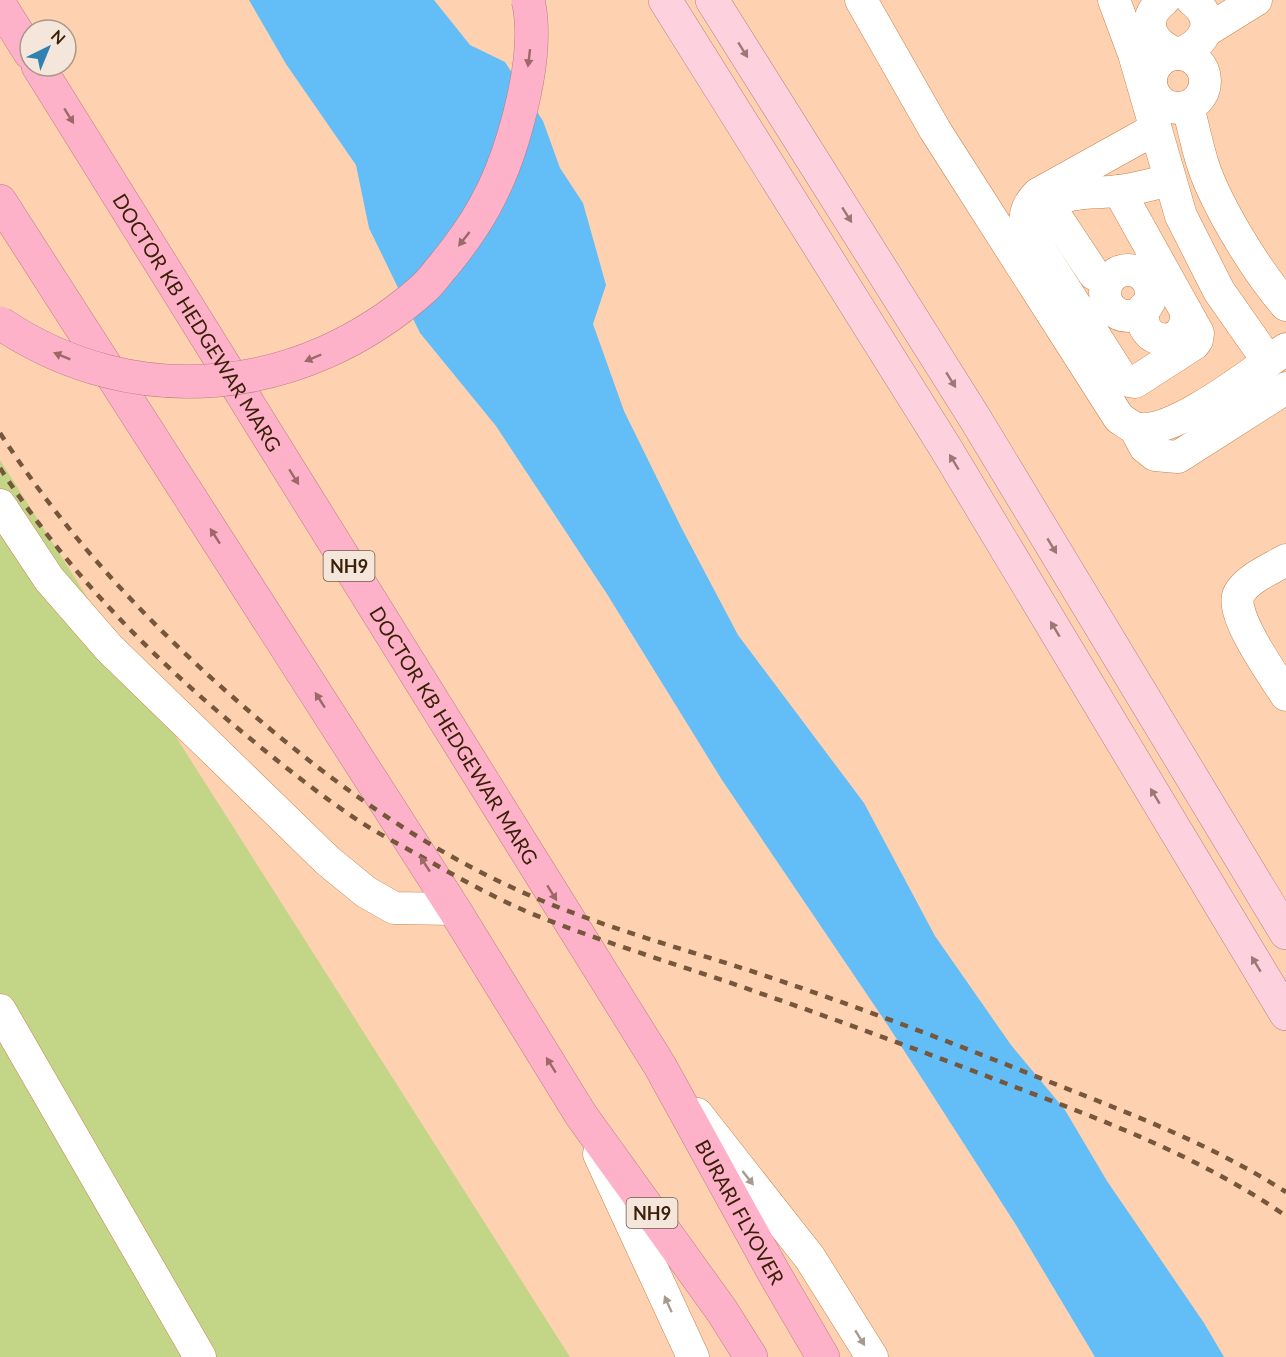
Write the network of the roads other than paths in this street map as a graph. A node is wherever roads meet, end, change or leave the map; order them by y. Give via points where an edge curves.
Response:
1 (528, 0) edge
2 (665, 0) edge
3 (712, 0) edge
4 (861, 0) edge
5 (1114, 0) edge
6 (1164, 0) edge
7 (1192, 0) edge
8 (1256, 0) edge
9 (0, 5) edge
10 (1206, 31) junction
11 (18, 34) edge
12 (1140, 36) junction
13 (1178, 54) junction
14 (45, 78) edge
15 (1149, 90) junction
16 (1188, 106) junction
17 (1155, 129) junction
18 (1170, 180) junction
19 (1119, 191) junction
20 (0, 201) edge
21 (1140, 229) junction
22 (1147, 305) dead end
23 (1286, 305) edge
24 (1184, 306) junction
25 (0, 323) edge
26 (1277, 355) edge
27 (1286, 388) edge
28 (1135, 428) junction
29 (0, 505) edge
30 (1286, 560) edge
31 (1286, 695) edge
32 (454, 909) junction
33 (1286, 933) edge
34 (0, 1010) edge
35 (1286, 1014) edge
36 (660, 1066) junction
37 (581, 1115) junction
38 (200, 1357) edge
39 (693, 1357) edge
40 (751, 1357) edge
41 (823, 1357) edge
42 (872, 1357) edge

1 -> 25 highway, bridge via 532,17 530,55 518,121 492,192 474,226 425,287 368,330 310,360 268,373 193,381 140,379 98,369 27,341
35 -> 2 main road via 945,447
3 -> 33 main road via 976,420
4 - 28 street via 935,130 1119,418
5 - 12 street
6 - 12 street
7 - 10 street via 1204,13
8 - 10 street
9 - 11 highway
10 - 13 street via 1196,47
12 - 13 street
12 - 15 street
13 - 15 street via 1156,65
13 - 16 street via 1195,60 1205,76 1202,94
14 -> 36 highway, DOCTOR KB HEDGEWAR MARG / NH9
15 - 16 street via 1171,107
15 - 17 street
16 - 23 street via 1204,166 1226,213
17 - 18 street
17 - 24 street via 1038,194 1029,203 1025,226 1123,380 1136,382 1197,340 1198,333
18 - 19 street
18 - 26 street via 1181,216 1219,291
19 - 21 street
19 - 21 street via 1069,195 1049,207 1090,285
32 -> 20 highway, NH9
21 - 24 street
22 - 24 street via 1154,298 1167,296
26 - 28 street via 1174,423
27 - 28 street via 1178,457 1155,455 1145,447
29 - 32 street via 49,579 109,648 328,861 366,892 394,908
30 - 31 street via 1247,584 1238,594 1236,605 1241,622
37 -> 32 highway, NH9
34 - 38 street
36 - 41 highway, BURARI FLYOVER
36 -> 42 street via 810,1258
39 -> 37 street
37 - 40 highway, NH9

